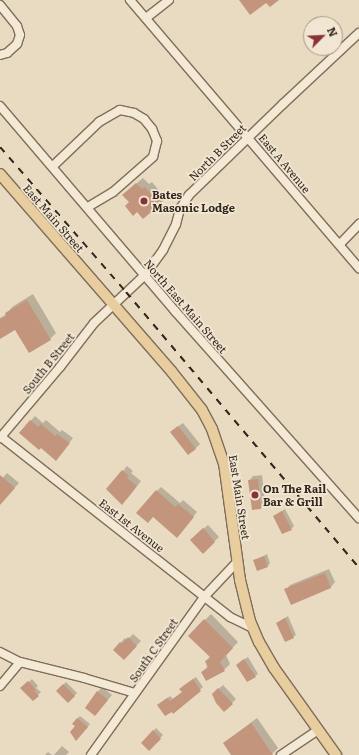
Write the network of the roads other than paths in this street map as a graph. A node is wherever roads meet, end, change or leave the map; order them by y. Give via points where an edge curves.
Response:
1 (130, 0) edge
2 (169, 0) edge
3 (0, 5) edge
4 (146, 18) junction
5 (359, 33) edge
6 (0, 55) edge
7 (0, 106) edge
8 (248, 137) junction
9 (53, 166) junction
10 (0, 174) edge
11 (88, 207) junction
12 (359, 224) edge
13 (340, 244) junction
14 (359, 268) edge
15 (144, 275) junction
16 (114, 303) junction
17 (0, 437) edge
18 (359, 518) edge
19 (237, 562) junction
20 (205, 596) junction
21 (253, 628) junction
22 (0, 652) edge
23 (20, 662) junction
24 (0, 686) edge
25 (135, 693) junction
26 (318, 730) junction
27 (91, 755) edge
28 (281, 755) edge
29 (336, 755) edge

1 - 4 street, East A Avenue
2 - 4 street
3 - 6 street via 17,26 20,35 17,44 7,53
4 - 8 street, East A Avenue
5 - 8 street, North B Street
7 - 9 street, North East Main Street
8 - 13 street, East A Avenue
8 - 15 street, North B Street via 189,195 180,209 176,224 163,250
9 - 11 street, North East Main Street
9 - 11 street via 99,122 120,110 134,113 144,119 158,140 153,157 113,192
10 - 16 main road, East Main Street
11 - 15 street, North East Main Street
12 - 13 street
13 - 14 street, East A Avenue
15 - 16 street, North B Street
15 - 18 street, North East Main Street
16 - 17 street, South B Street via 94,323
16 - 19 main road, East Main Street via 191,394 212,429 224,463
17 - 20 street, East 1st Avenue
19 - 20 street, South C Street
19 - 21 main road, East Main Street
20 - 21 street, East 1st Avenue via 230,617
20 - 25 street, South C Street
21 - 26 main road, East Main Street via 274,668
22 - 23 street
23 - 24 street
23 - 25 street
25 - 27 street, South C Street
26 - 28 street
26 - 29 main road, East Main Street

